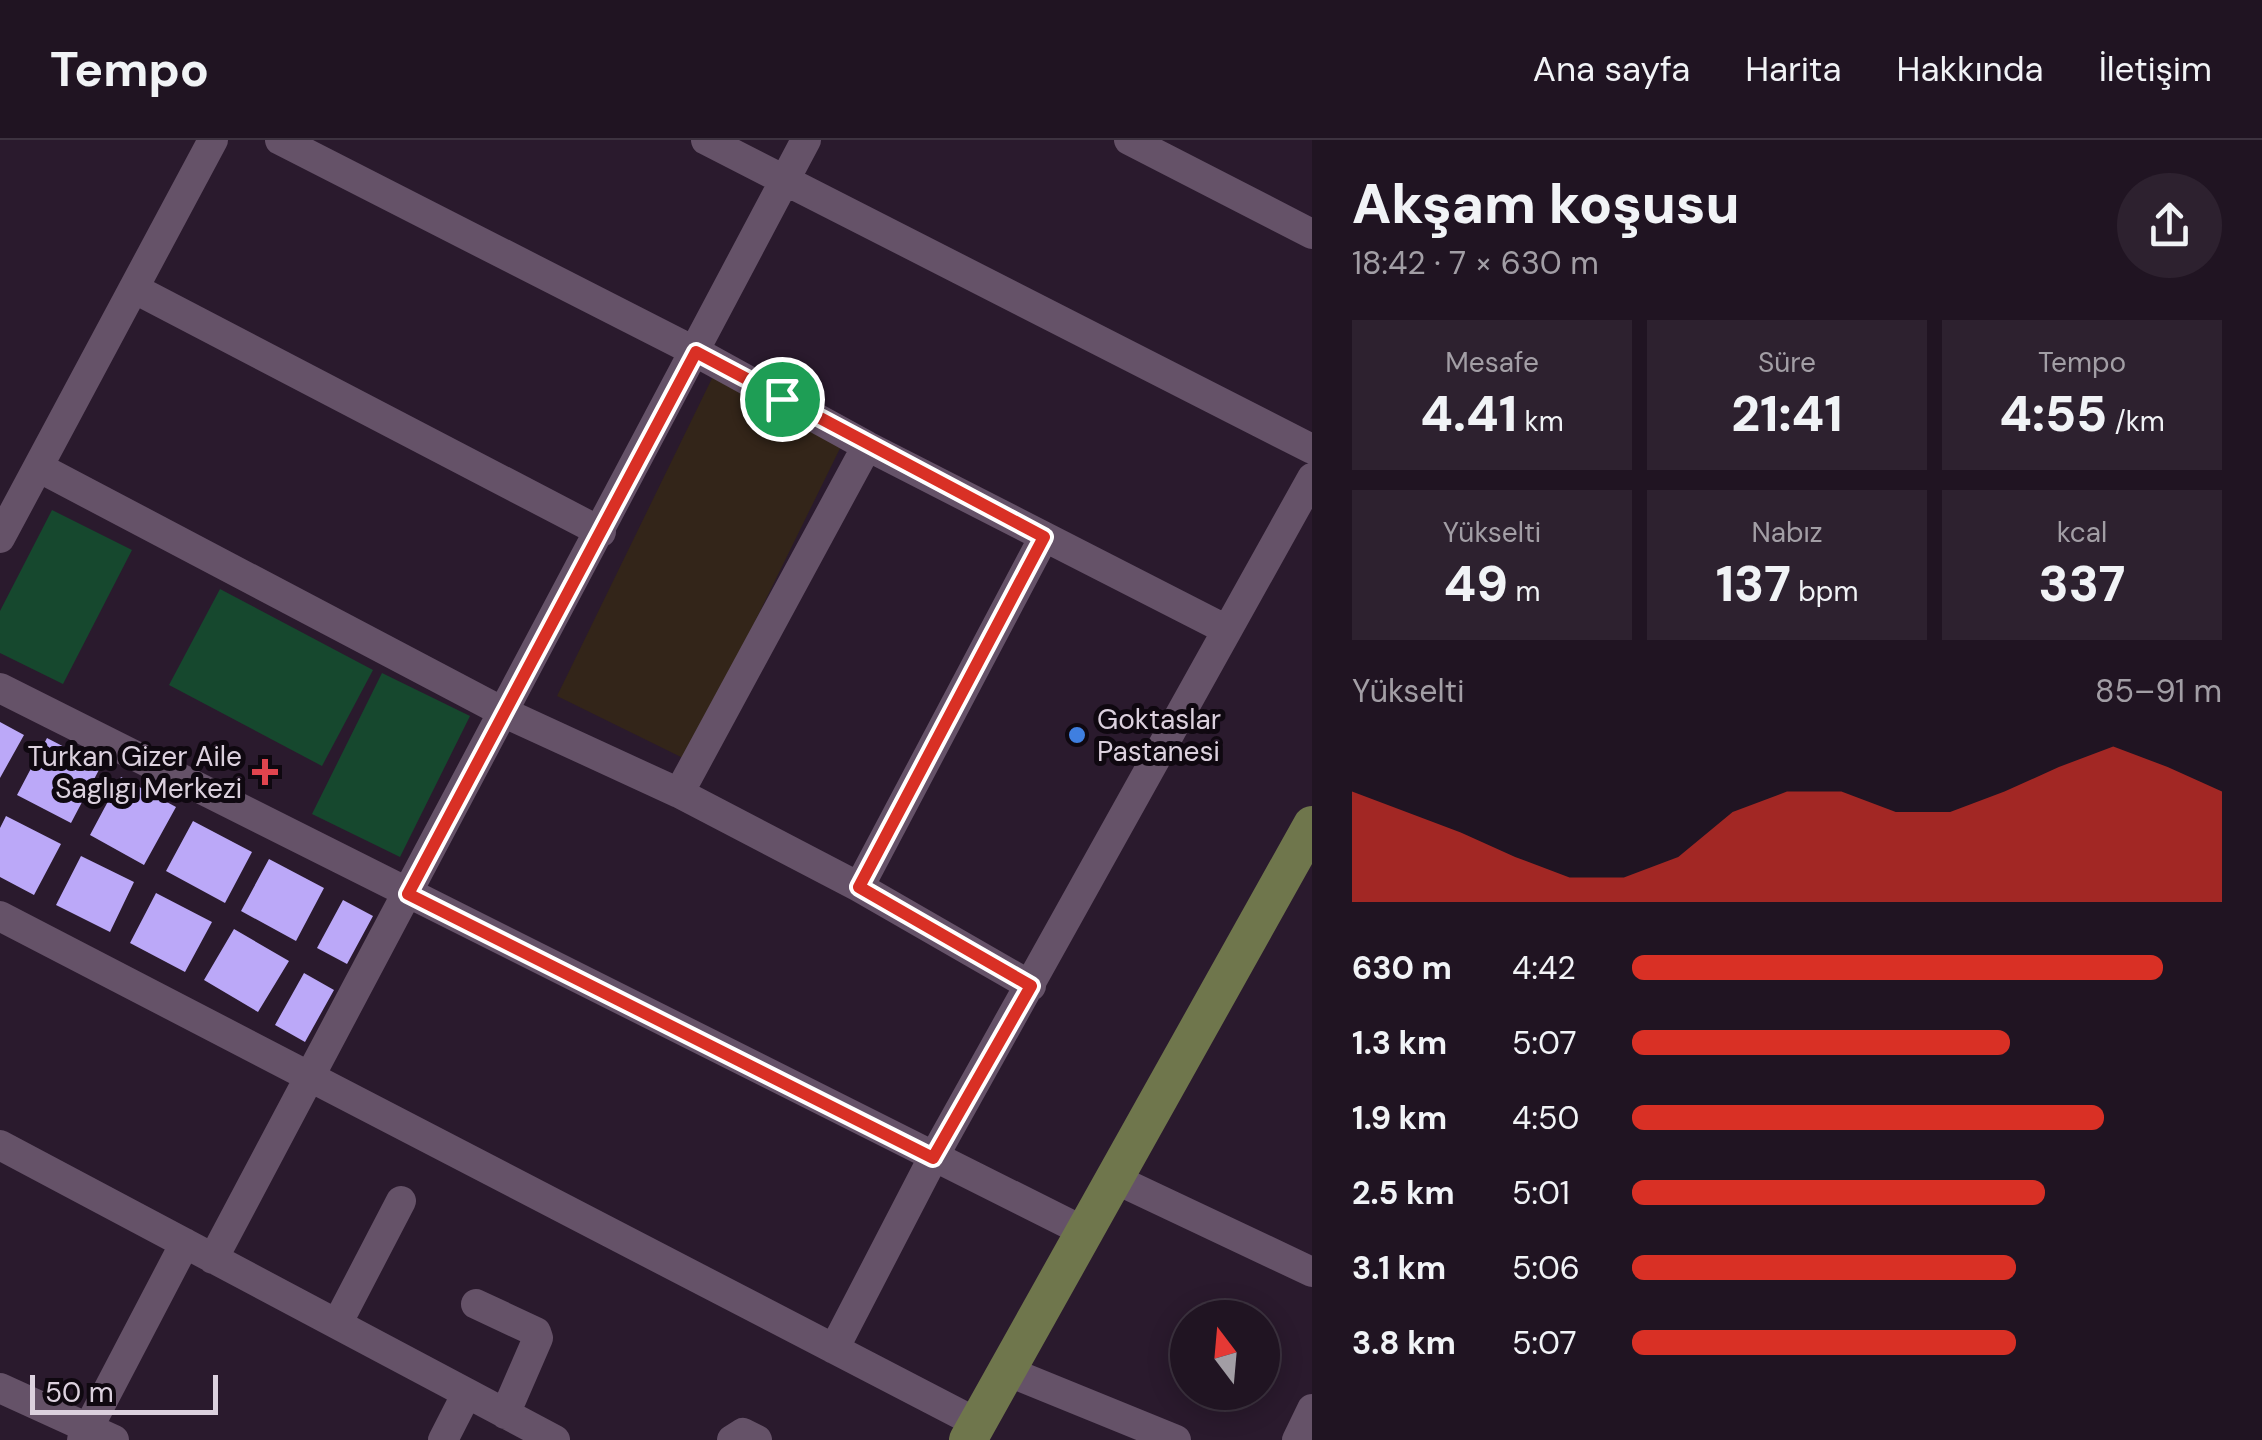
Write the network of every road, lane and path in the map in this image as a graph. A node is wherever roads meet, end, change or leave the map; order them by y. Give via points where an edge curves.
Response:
1 (213, 140) edge
2 (280, 140) edge
3 (706, 140) edge
4 (806, 140) edge
5 (1130, 140) edge
6 (786, 181) junction
7 (1312, 234) edge
8 (135, 289) junction
9 (696, 352) junction
10 (867, 446) junction
11 (1312, 449) edge
12 (38, 467) junction
13 (1312, 478) edge
14 (600, 532) junction
15 (1044, 537) junction
16 (0, 538) edge
17 (1226, 630) junction
18 (0, 688) edge
19 (504, 713) junction
20 (679, 793) junction
21 (1312, 824) edge
22 (859, 887) junction
23 (408, 894) junction
24 (0, 916) edge
25 (1031, 986) junction
26 (312, 1078) junction
27 (0, 1146) edge
28 (933, 1158) junction
29 (1115, 1179) junction
30 (400, 1201) dead end
31 (1085, 1232) junction
32 (185, 1244) junction
33 (213, 1258) junction
34 (1312, 1272) edge
35 (476, 1304) dead end
36 (337, 1324) junction
37 (834, 1348) junction
38 (1007, 1371) junction
39 (0, 1388) edge
40 (467, 1393) junction
41 (1312, 1410) edge
42 (505, 1414) junction
43 (972, 1432) edge
44 (95, 1436) edge
45 (442, 1440) edge
46 (555, 1440) edge
47 (732, 1440) edge
48 (757, 1440) edge
49 (1176, 1440) edge
50 (1297, 1440) edge

1 - 8 street
2 - 9 street
3 - 6 street
4 - 6 street
5 - 7 street
6 - 9 street
6 - 11 street
8 - 12 street
8 - 14 street
9 - 10 street
9 - 14 street
10 - 15 street
10 - 20 street
12 - 16 street
12 - 19 street
13 - 17 street
14 - 19 street
15 - 17 street
15 - 22 street
17 - 25 street
18 - 23 street
19 - 20 street
19 - 23 street
20 - 22 street
21 - 29 main road
22 - 25 street
23 - 26 street
23 - 28 street
24 - 26 street
25 - 28 street
26 - 33 street
26 - 37 street
27 - 32 street
28 - 31 street
28 - 37 street
29 - 31 main road
29 - 34 street
30 - 36 street
31 - 38 main road
32 - 33 street
32 - 44 street
33 - 36 street
35 - 42 street via 538,1338
36 - 40 street
37 - 43 street
38 - 43 main road
38 - 49 street
39 - 44 street
40 - 42 street
40 - 45 street
41 - 50 street
42 - 46 street
47 - 48 street via 743,1433

